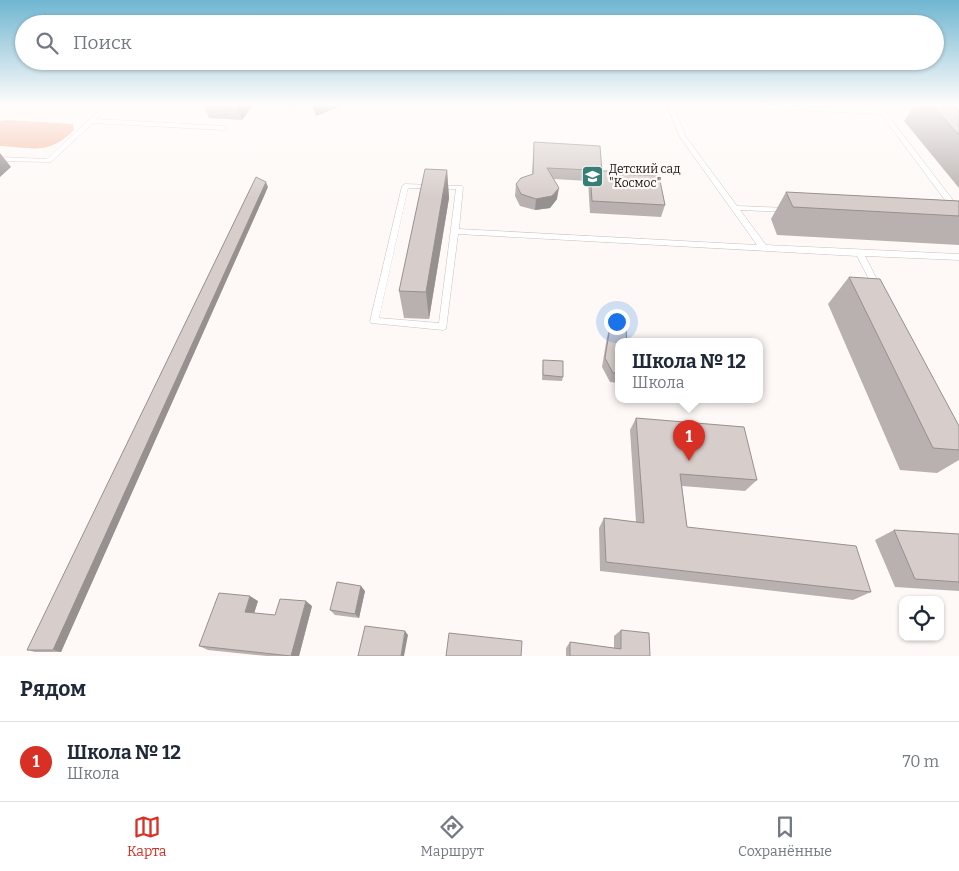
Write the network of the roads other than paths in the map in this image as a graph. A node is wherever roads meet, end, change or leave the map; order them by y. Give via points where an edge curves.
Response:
1 (76, 136) edge
2 (682, 136) edge
3 (900, 136) edge
4 (0, 158) edge
5 (736, 208) junction
6 (794, 210) edge
7 (959, 214) edge
8 (949, 215) edge
9 (456, 231) junction
10 (763, 247) junction
11 (860, 253) junction
12 (959, 257) edge
13 (882, 298) edge

1 - 4 lane via 49,161
2 - 5 lane
3 - 7 lane
5 - 6 lane
5 - 10 lane
7 - 8 lane
9 - 9 lane via 460,187 405,186 374,321 443,327
9 - 10 lane
10 - 11 lane
11 - 12 lane
11 - 13 lane

